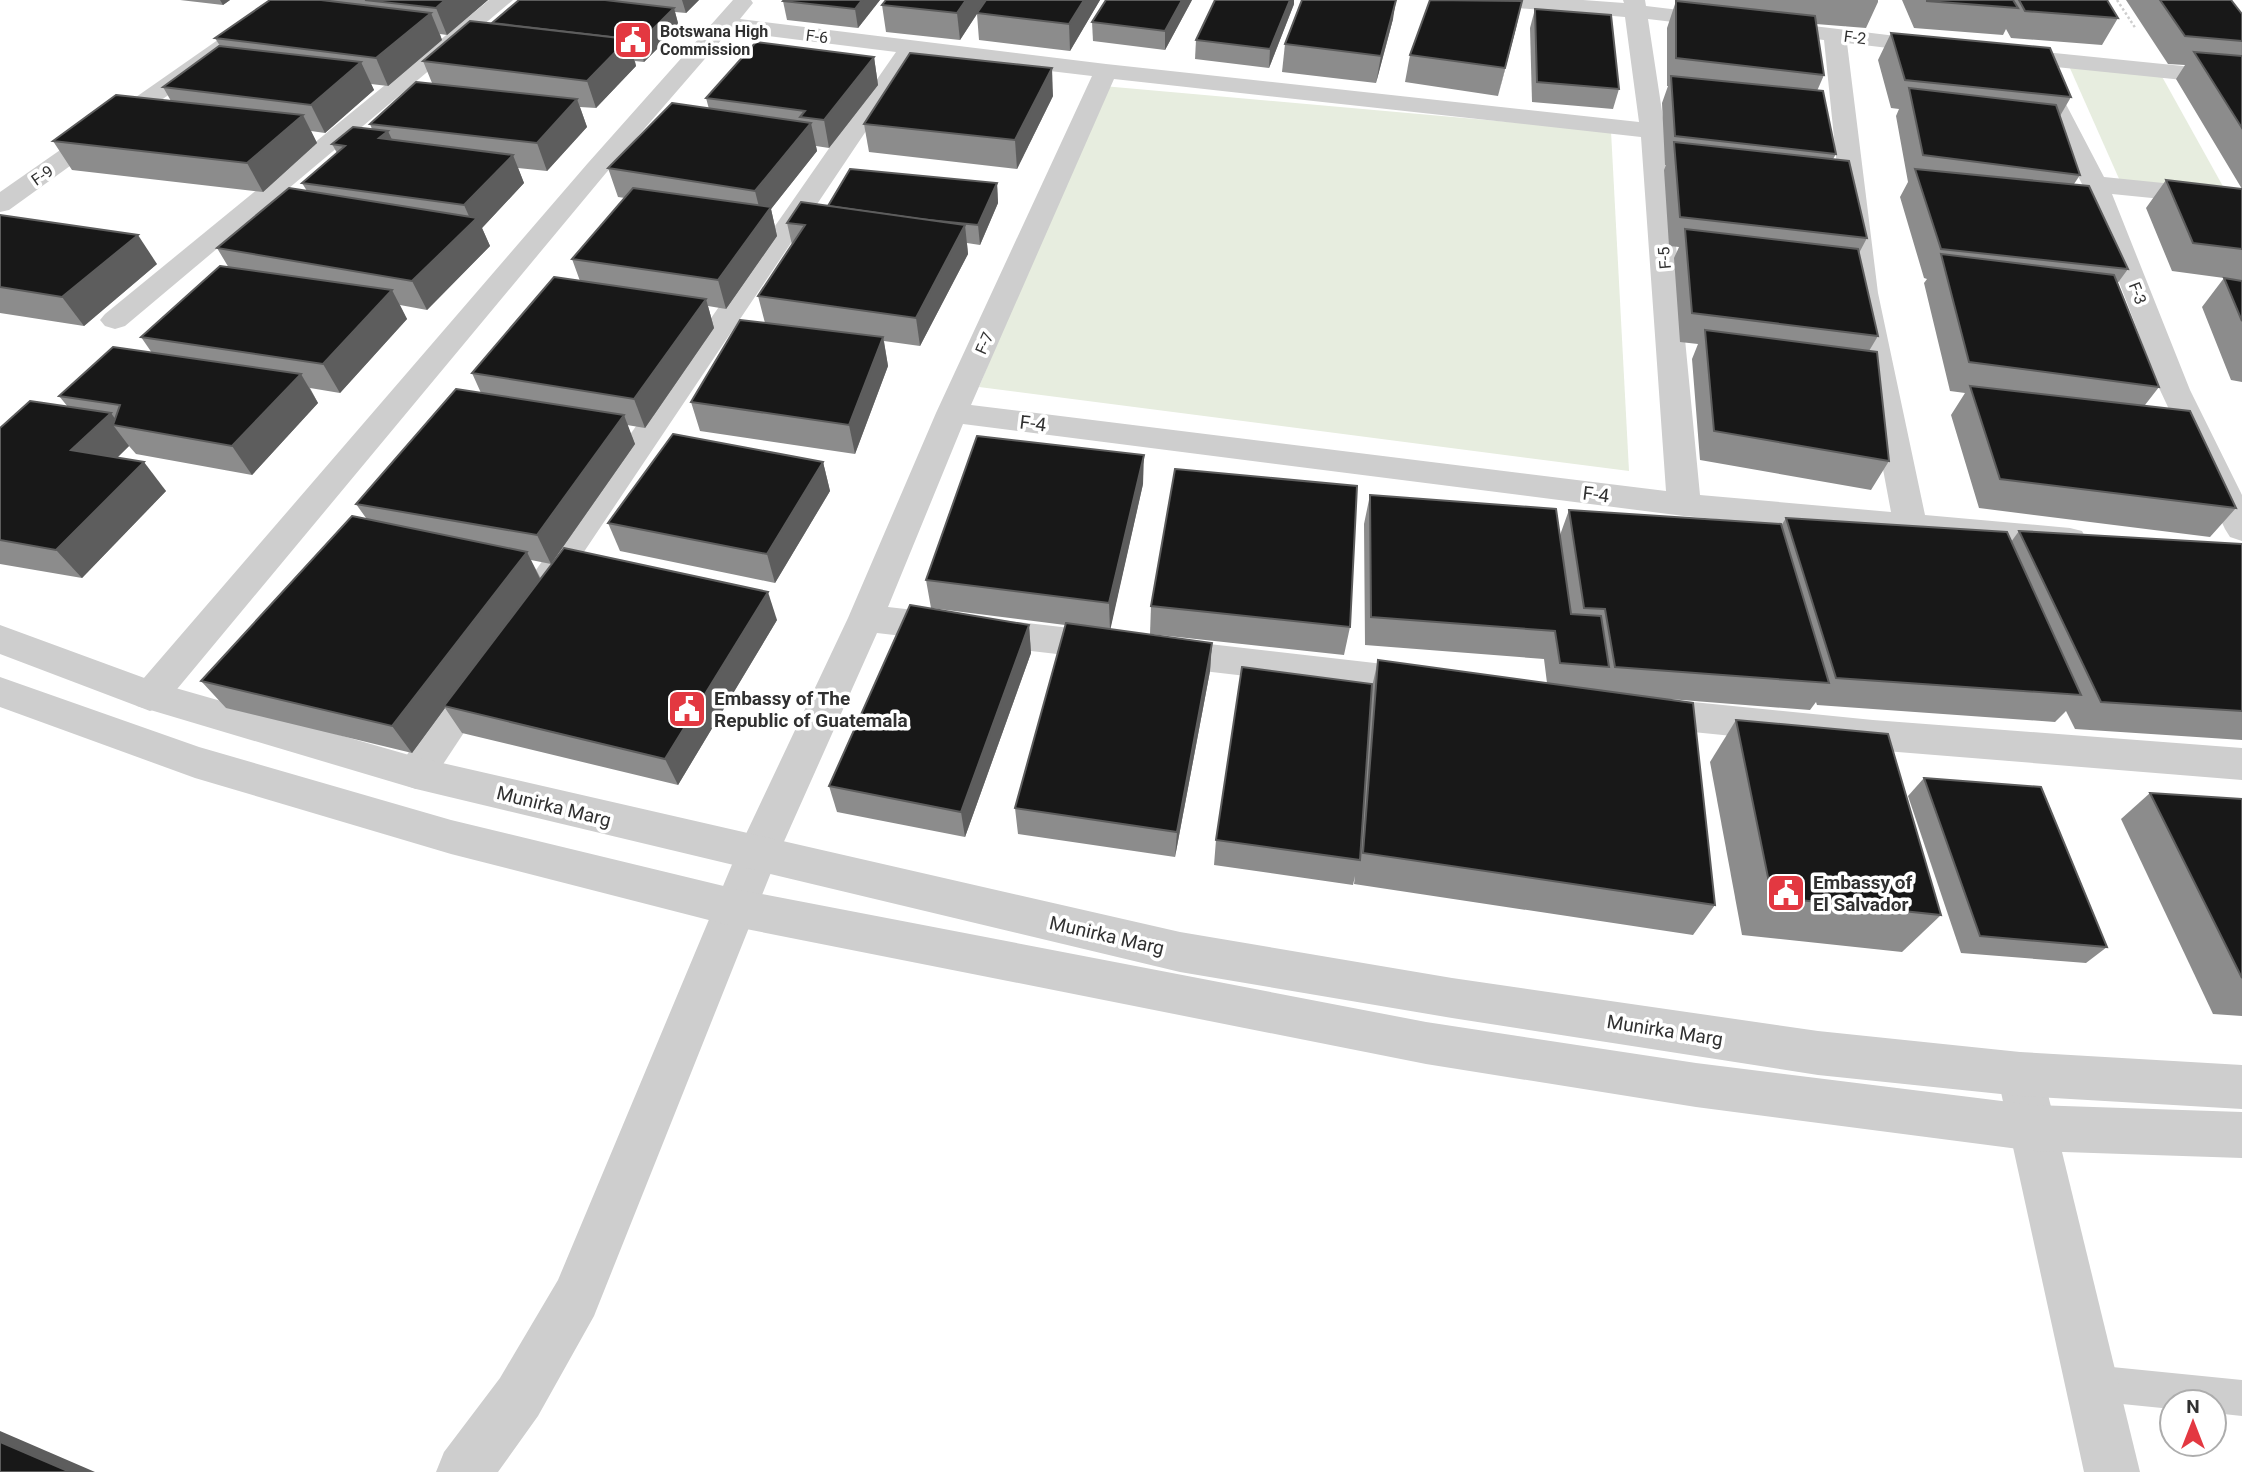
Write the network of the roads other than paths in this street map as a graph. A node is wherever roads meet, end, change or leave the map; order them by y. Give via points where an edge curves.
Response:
1 (289, 0) edge
2 (502, 0) edge
3 (744, 0) edge
4 (1505, 0) edge
5 (1634, 6) edge
6 (724, 23) junction
7 (1835, 34) junction
8 (910, 48) junction
9 (2030, 58) junction
10 (1106, 71) junction
11 (2242, 79) edge
12 (1653, 131) junction
13 (2095, 184) junction
14 (2242, 200) edge
15 (0, 204) edge
16 (115, 320) dead end
17 (952, 412) junction
18 (1684, 505) junction
19 (1910, 526) junction
20 (2104, 543) edge
21 (2237, 546) edge
22 (521, 618) edge
23 (866, 618) junction
24 (0, 639) edge
25 (498, 652) edge
26 (1462, 688) edge
27 (0, 692) edge
28 (149, 696) junction
29 (1610, 708) edge
30 (2242, 764) edge
31 (416, 772) junction
32 (757, 855) junction
33 (736, 908) junction
34 (2020, 1074) junction
35 (2242, 1087) edge
36 (2034, 1128) junction
37 (2242, 1135) edge
38 (2092, 1383) junction
39 (2242, 1398) edge
40 (464, 1472) edge
41 (2112, 1472) edge

1 - 15 street, F-9
2 - 16 street
3 - 6 street
4 - 5 street, F-2
5 - 7 street, F-2
5 - 12 street, F-5
6 - 8 street, F-6
6 - 28 street
7 - 9 street, F-2
7 - 19 street via 1864,293
8 - 10 street, F-6
8 - 22 street
9 - 11 street, F-2
9 - 13 street, F-3
10 - 12 street, F-6
10 - 17 street, F-7
12 - 18 street, F-5
13 - 14 street
13 - 21 street, F-3
17 - 18 street, F-4
17 - 23 street, F-7
18 - 19 street, F-4
19 - 20 street, F-4
23 - 26 street
23 - 32 street, F-7
24 - 28 street, Munirka Marg
25 - 31 street
27 - 33 street via 220,770 451,837
28 - 31 street, Munirka Marg
29 - 30 street via 1873,735
31 - 32 street, Munirka Marg
32 - 33 street, F-7
32 - 34 street, Munirka Marg via 1180,952 1818,1054
33 - 36 street via 1426,1043 1696,1085
33 - 40 street, F-7 via 576,1298 519,1397
34 - 35 street, Munirka Marg
34 - 36 street
36 - 37 street
36 - 38 street
38 - 39 lane
38 - 41 street

